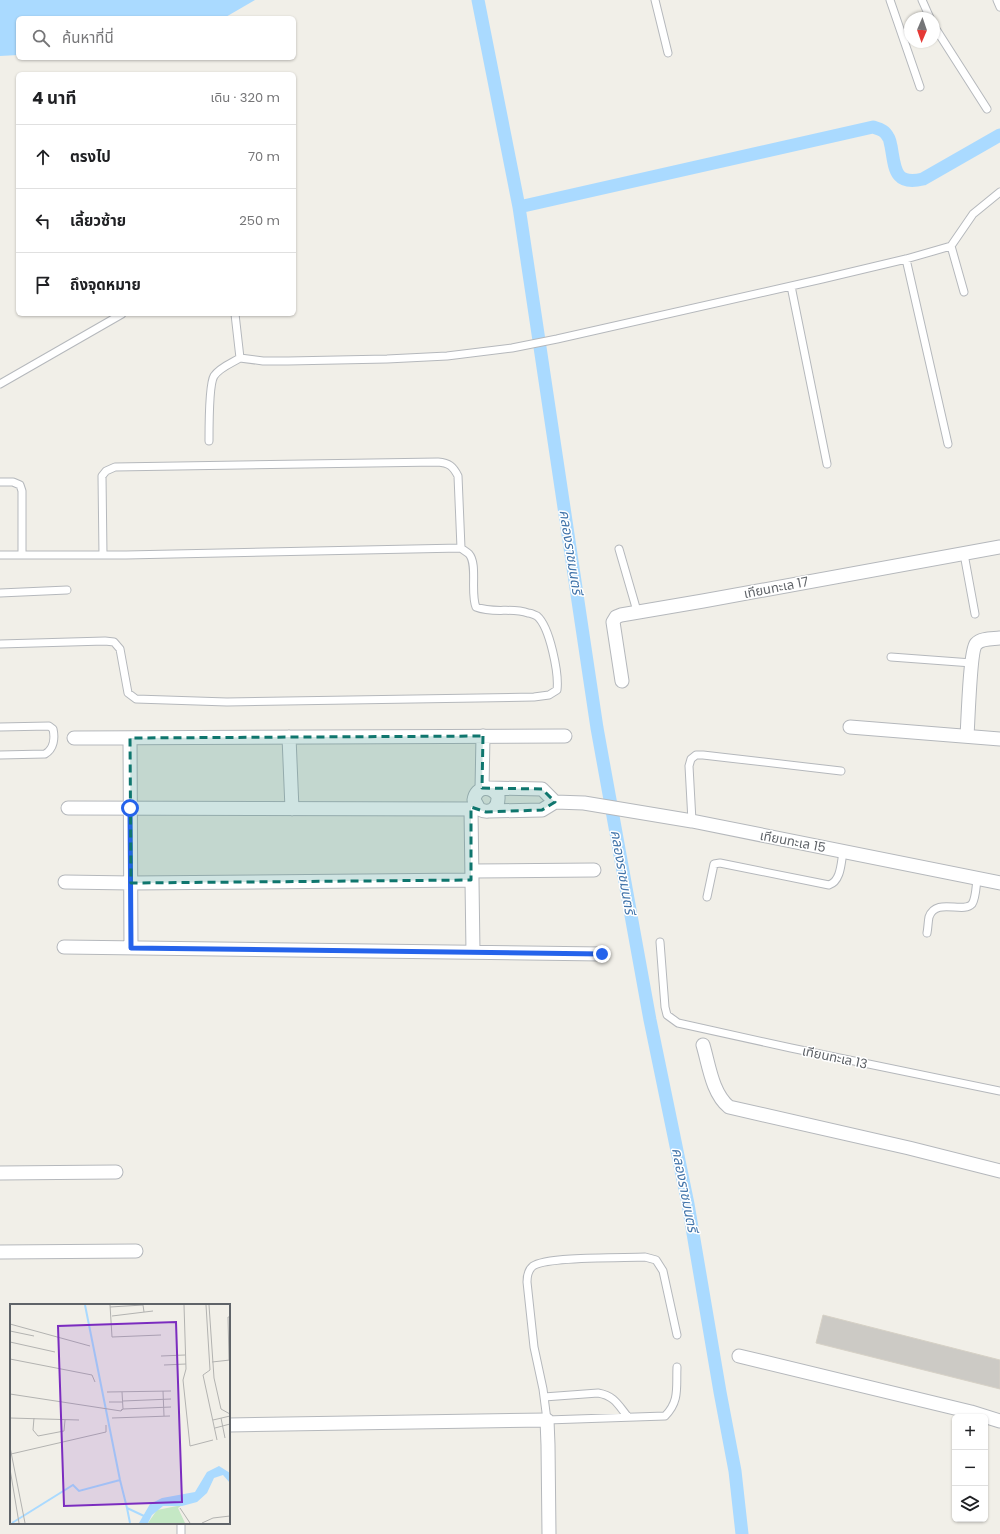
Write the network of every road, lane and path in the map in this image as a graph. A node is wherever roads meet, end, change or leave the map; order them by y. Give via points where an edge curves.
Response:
1 (655, 0) edge
2 (890, 0) edge
3 (922, 0) edge
4 (997, 0) edge
5 (1000, 7) edge
6 (927, 12) edge
7 (940, 35) edge
8 (668, 53) dead end
9 (920, 87) dead end
10 (987, 109) dead end
11 (1000, 192) edge
12 (951, 246) junction
13 (906, 259) junction
14 (791, 286) junction
15 (964, 292) dead end
16 (119, 316) edge
17 (235, 316) edge
18 (240, 358) junction
19 (0, 384) edge
20 (209, 441) dead end
21 (948, 444) dead end
22 (827, 464) dead end
23 (0, 482) edge
24 (1000, 547) edge
25 (461, 548) junction
26 (618, 548) dead end
27 (22, 554) junction
28 (103, 554) junction
29 (964, 554) junction
30 (0, 555) edge
31 (67, 590) dead end
32 (0, 593) edge
33 (637, 611) junction
34 (975, 614) dead end
35 (1000, 638) edge
36 (0, 644) edge
37 (891, 657) dead end
38 (972, 663) junction
39 (622, 681) dead end
40 (0, 727) edge
41 (850, 727) dead end
42 (483, 736) junction
43 (565, 736) dead end
44 (967, 736) junction
45 (289, 737) junction
46 (74, 738) dead end
47 (130, 738) junction
48 (1000, 739) edge
49 (0, 755) edge
50 (841, 772) dead end
51 (485, 788) junction
52 (555, 802) junction
53 (68, 808) dead end
54 (130, 808) junction
55 (292, 809) junction
56 (479, 810) junction
57 (692, 822) junction
58 (843, 852) junction
59 (594, 870) dead end
60 (471, 875) junction
61 (977, 879) junction
62 (65, 882) dead end
63 (131, 883) junction
64 (1000, 883) edge
65 (707, 897) dead end
66 (927, 933) dead end
67 (660, 942) dead end
68 (64, 947) dead end
69 (131, 948) junction
70 (473, 952) junction
71 (602, 954) dead end
72 (703, 1045) dead end
73 (1000, 1091) edge
74 (1000, 1171) edge
75 (116, 1172) dead end
76 (0, 1173) edge
77 (136, 1251) dead end
78 (0, 1252) edge
79 (677, 1335) dead end
80 (739, 1356) dead end
81 (676, 1367) dead end
82 (544, 1397) junction
83 (628, 1417) junction
84 (547, 1420) junction
85 (1000, 1421) edge
86 (230, 1425) edge
87 (549, 1534) edge

1 - 8 lane
2 - 9 lane
3 - 6 lane
4 - 5 lane
7 - 10 lane
11 - 12 lane via 973,214
12 - 13 lane
12 - 15 lane
13 - 14 lane
13 - 21 lane
14 - 18 lane via 512,348 447,356 387,359 263,361
14 - 22 lane
16 - 19 lane
17 - 18 lane
18 - 20 lane via 214,376
23 - 27 lane via 13,482 20,486 22,491
24 - 29 street, เทียนทะเล 17
25 - 28 lane
25 - 28 lane via 458,476 454,468 447,463 115,467 102,476
25 - 36 lane via 469,554 472,562 473,601 476,607 483,610 527,612 537,616 550,642 556,664 557,690 550,695 309,702 136,699 128,693 120,649 114,642
26 - 33 lane
27 - 28 lane
27 - 30 lane
29 - 33 street, เทียนทะเล 17
29 - 34 lane
31 - 32 lane
33 - 39 street, เทียนทะเล 17 via 616,617 613,622
35 - 38 street via 976,643
37 - 38 lane
38 - 44 street
40 - 49 lane via 49,726 54,732 52,747 45,754
41 - 44 street
42 - 43 street
42 - 45 street
42 - 51 street
44 - 48 street
45 - 47 street
45 - 55 street
46 - 47 street
47 - 54 street
50 - 57 lane via 696,755 691,758 689,766
51 - 52 street via 542,789
51 - 56 street via 478,791 475,797 475,804
51 - 56 street via 496,792 498,800 495,808
52 - 56 street via 542,810
52 - 57 street, เทียนทะเล 15 via 584,803
53 - 54 street
54 - 55 street
54 - 63 street
55 - 56 street
56 - 60 street
57 - 58 street, เทียนทะเล 15
58 - 61 street, เทียนทะเล 15
58 - 65 lane via 838,878 829,885 720,863 714,864
59 - 60 street
60 - 63 street
60 - 70 street
61 - 64 street, เทียนทะเล 15
61 - 66 lane via 974,901 971,905 936,909 929,917
62 - 63 street
63 - 69 street
67 - 73 lane, เทียนทะเล 13 via 665,1007 667,1016 678,1024
68 - 69 street
69 - 70 street
70 - 71 street
72 - 74 street via 717,1094 729,1107
75 - 76 street
77 - 78 street
79 - 82 lane via 663,1271 656,1260 645,1257 568,1259 534,1265 528,1272 526,1282
80 - 85 street
81 - 83 lane via 676,1397 672,1408 665,1416
82 - 83 lane via 604,1394 614,1399
82 - 84 lane
83 - 84 lane
84 - 86 street
84 - 87 street

